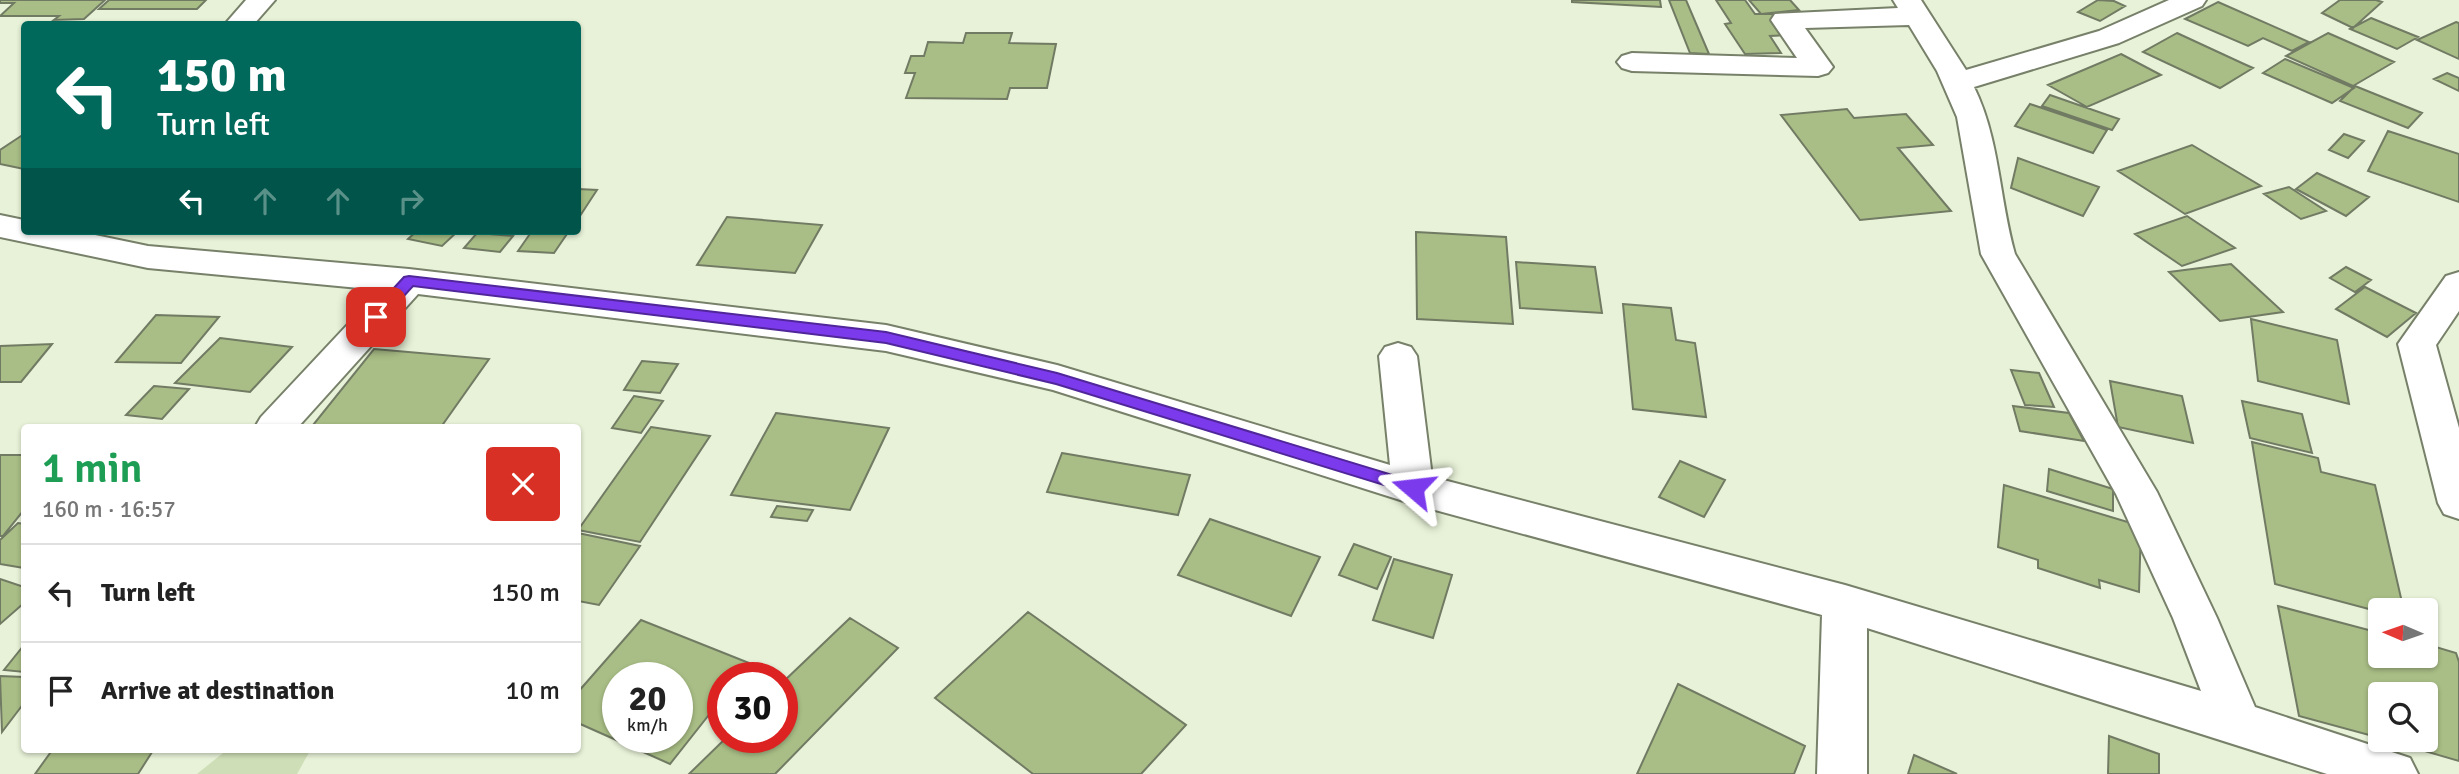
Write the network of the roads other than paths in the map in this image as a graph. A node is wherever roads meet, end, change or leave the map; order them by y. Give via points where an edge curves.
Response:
1 (261, 0) edge
2 (2192, 0) edge
3 (1918, 5) edge
4 (242, 21) edge
5 (1632, 62) dead end
6 (1958, 82) junction
7 (21, 205) edge
8 (0, 215) edge
9 (0, 226) edge
10 (21, 230) edge
11 (43, 235) edge
12 (409, 281) junction
13 (2459, 284) edge
14 (1398, 356) dead end
15 (278, 424) edge
16 (1413, 488) junction
17 (2459, 503) edge
18 (1845, 603) junction
19 (2238, 723) junction
20 (1842, 774) edge
21 (2393, 774) edge

1 - 4 street
2 - 6 street via 2109,37
3 - 5 street via 1784,20 1818,66
3 - 6 street
6 - 19 street via 1980,151 1989,226 1998,254 2136,492
7 - 8 street
9 - 10 street
11 - 12 street via 148,257
12 - 15 street
12 - 16 street via 886,338 1057,378
13 - 17 street via 2417,344
14 - 16 street
16 - 18 street
18 - 19 street
18 - 20 street
19 - 21 street

